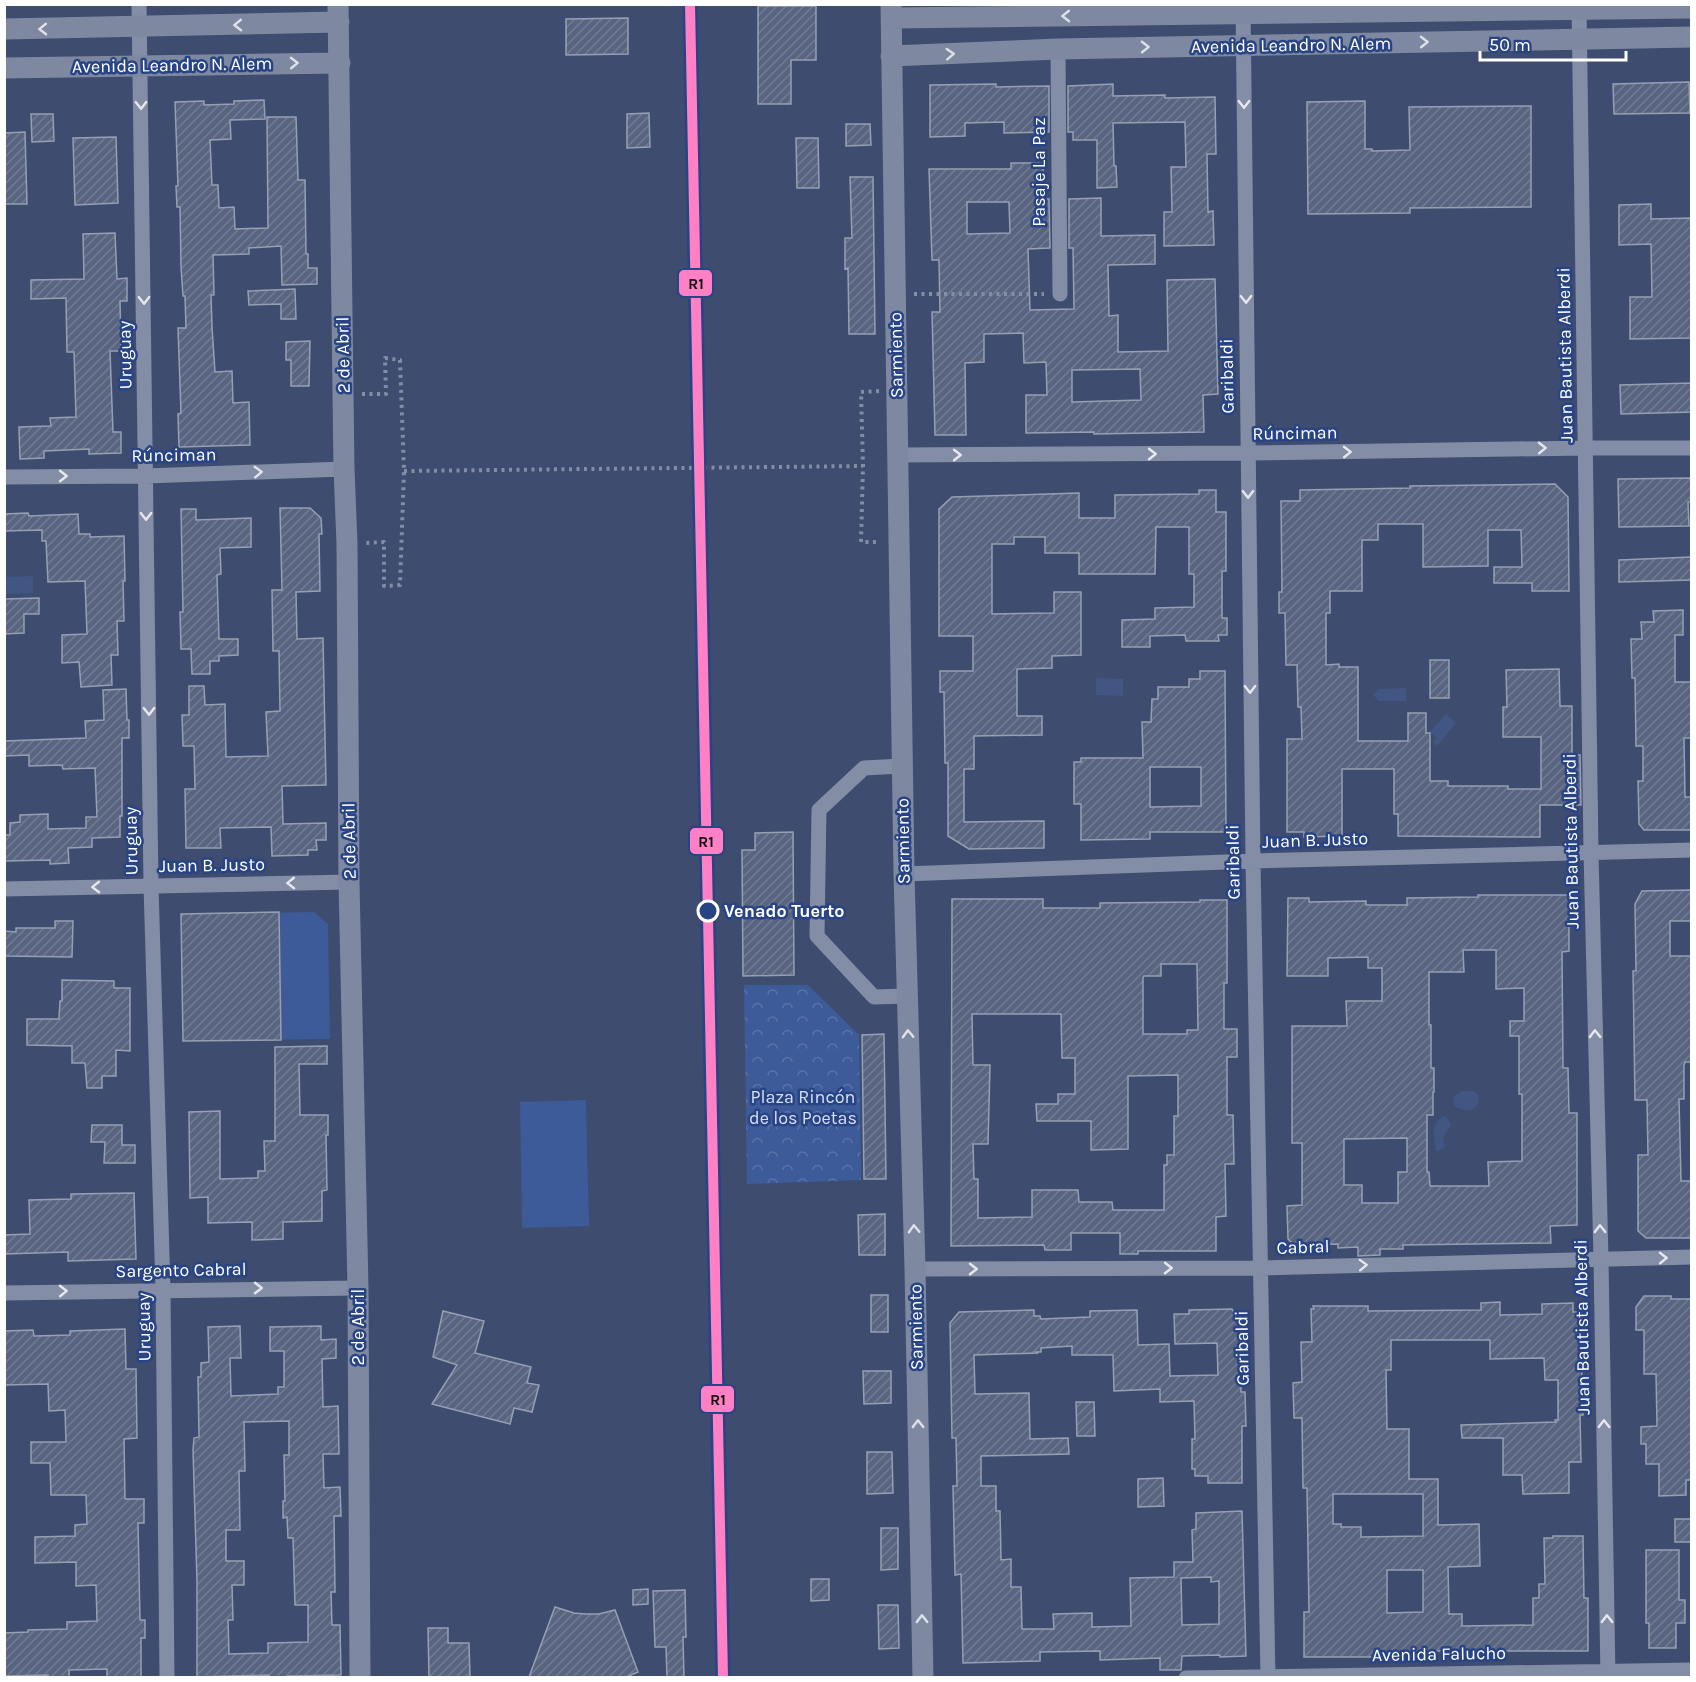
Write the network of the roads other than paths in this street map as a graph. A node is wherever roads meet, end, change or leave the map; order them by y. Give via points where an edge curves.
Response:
1 (139, 4) edge
2 (1579, 7) edge
3 (1692, 8) edge
4 (1243, 9) edge
5 (892, 11) edge
6 (339, 13) edge
7 (140, 27) junction
8 (4, 29) edge
9 (1692, 37) edge
10 (1580, 38) junction
11 (1243, 46) junction
12 (1058, 49) junction
13 (891, 56) junction
14 (339, 63) junction
15 (141, 66) junction
16 (4, 68) edge
17 (1060, 294) road end
18 (1585, 448) junction
19 (1692, 448) edge
20 (1247, 453) junction
21 (898, 455) junction
22 (344, 470) junction
23 (146, 476) junction
24 (4, 477) edge
25 (902, 766) junction
26 (1692, 850) edge
27 (1591, 852) junction
28 (1253, 861) junction
29 (903, 874) junction
30 (349, 882) junction
31 (151, 886) junction
32 (4, 889) edge
33 (907, 996) junction
34 (1692, 1257) edge
35 (1601, 1258) junction
36 (1260, 1268) junction
37 (915, 1269) junction
38 (358, 1288) junction
39 (163, 1289) junction
40 (4, 1293) edge
41 (1692, 1670) edge
42 (1608, 1674) edge
43 (167, 1677) edge
44 (360, 1677) edge
45 (923, 1677) edge
46 (1186, 1677) edge
47 (1268, 1677) edge

1 - 7 street, Uruguay
2 - 3 main road, Avenida Leandro N. Alem
2 - 4 main road, Avenida Leandro N. Alem
2 - 10 street, Juan Bautista Alberdi
4 -> 5 main road, Avenida Leandro N. Alem
4 - 11 street, Garibaldi
5 - 13 main road, Sarmiento
6 -> 7 main road
6 - 14 main road, 2 de Abril
7 -> 8 main road
7 - 15 street, Uruguay
9 - 10 main road, Avenida Leandro N. Alem
11 -> 10 main road, Avenida Leandro N. Alem
10 - 18 street, Juan Bautista Alberdi
12 -> 11 main road, Avenida Leandro N. Alem
11 -> 20 street, Garibaldi
13 -> 12 main road, Avenida Leandro N. Alem
12 - 17 street, Pasaje La Paz
13 - 21 main road, Sarmiento
15 -> 14 main road, Avenida Leandro N. Alem
14 - 22 main road, 2 de Abril
15 - 16 main road, Avenida Leandro N. Alem
15 -> 23 street, Uruguay
18 - 19 street, Rúnciman
20 -> 18 street, Rúnciman
18 - 27 street, Juan Bautista Alberdi
21 -> 20 street, Rúnciman
20 -> 28 street, Garibaldi
21 - 25 main road, Sarmiento
23 -> 22 street, Rúnciman
22 - 30 main road, 2 de Abril
24 -> 23 street, Rúnciman
23 -> 31 street, Uruguay
25 - 29 main road, Sarmiento
25 - 33 street via 864,768 819,810 817,936 874,997
26 - 27 street, Juan B. Justo
27 - 28 street, Juan B. Justo
35 -> 27 street, Juan Bautista Alberdi
28 - 29 street, Juan B. Justo
28 - 36 street, Garibaldi
29 - 33 main road, Sarmiento
30 -> 31 street, Juan B. Justo
30 - 38 main road, 2 de Abril
31 -> 32 street, Juan B. Justo
31 - 39 street, Uruguay
37 -> 33 main road, Sarmiento
35 -> 34 street, Cabral
36 -> 35 street, Cabral
42 -> 35 street, Juan Bautista Alberdi
37 -> 36 street, Cabral
36 - 47 street, Garibaldi
45 -> 37 main road, Sarmiento
39 -> 38 street, Sargento Cabral
38 - 44 main road, 2 de Abril
40 -> 39 street, Sargento Cabral
39 - 43 street, Uruguay
41 - 42 street, Avenida Falucho
42 - 47 street, Avenida Falucho
46 - 47 street, Avenida Falucho

